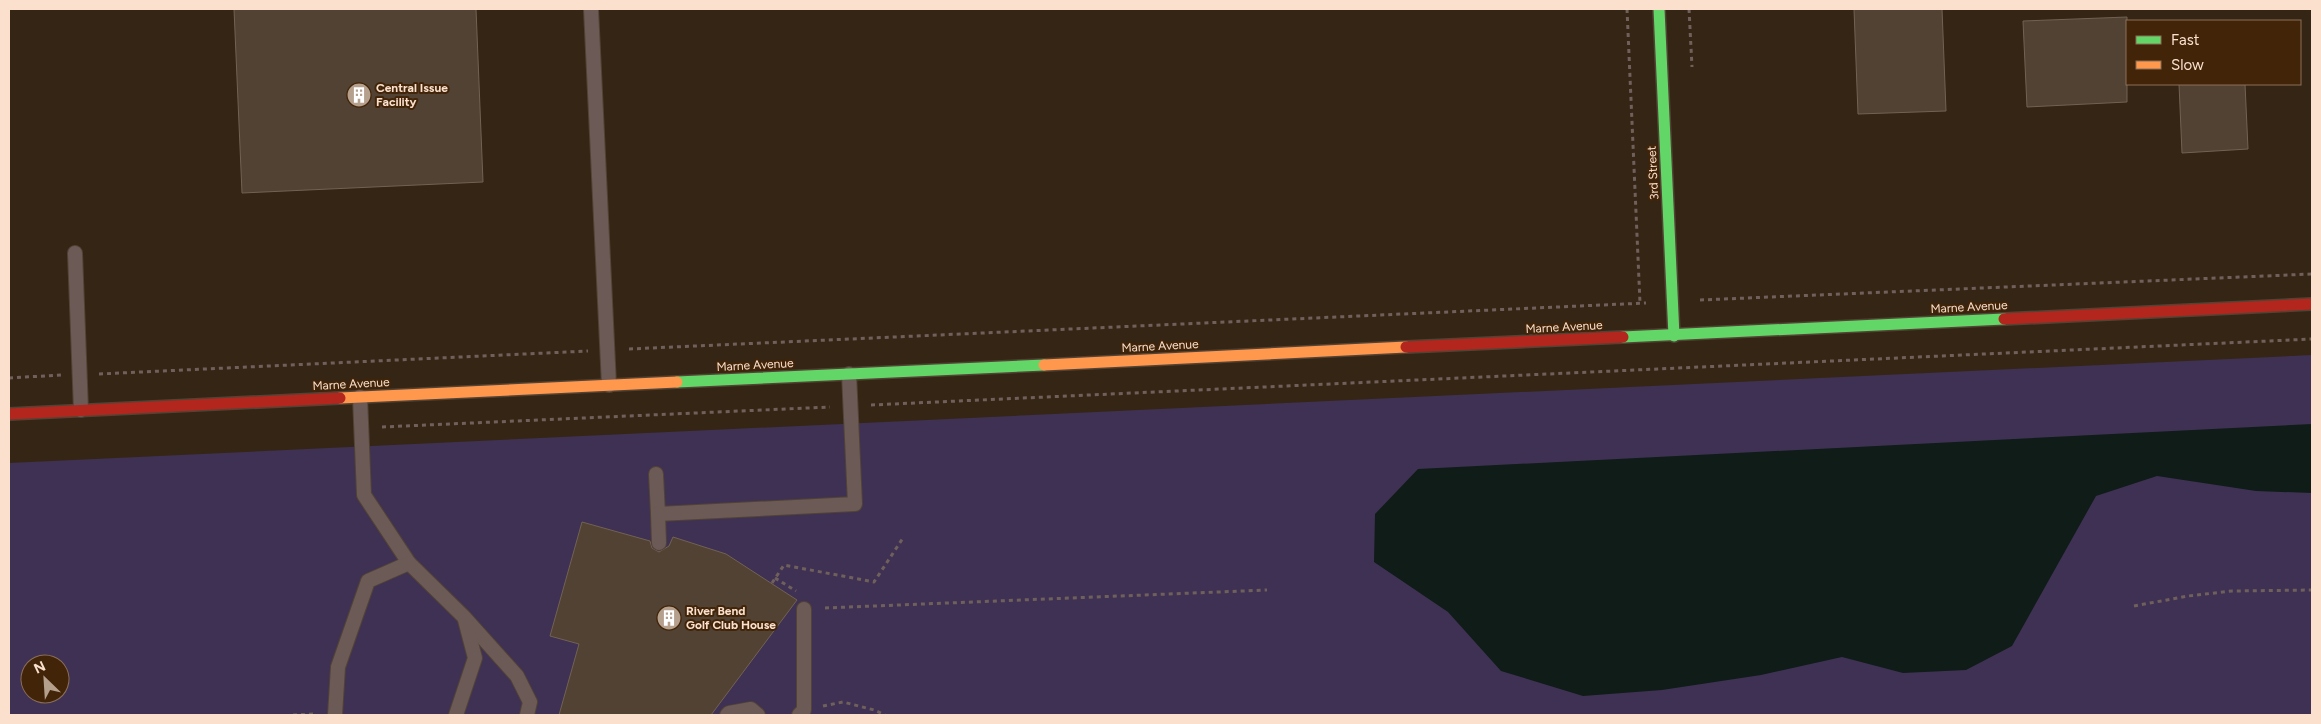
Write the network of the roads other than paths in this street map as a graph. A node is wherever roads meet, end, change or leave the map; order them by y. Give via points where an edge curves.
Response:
1 (591, 9) edge
2 (1659, 9) edge
3 (74, 253) dead end
4 (2312, 304) edge
5 (1674, 336) junction
6 (849, 374) junction
7 (609, 386) junction
8 (360, 397) junction
9 (81, 410) junction
10 (9, 414) edge
11 (656, 474) dead end
12 (658, 514) junction
13 (659, 543) dead end
14 (409, 563) junction
15 (804, 609) road end
16 (464, 617) junction
17 (802, 713) edge
18 (335, 715) edge
19 (456, 715) edge
20 (527, 715) edge
21 (727, 715) edge
22 (758, 715) edge

1 - 7 lane
2 - 5 street, 3rd Street
3 - 9 lane
4 - 5 street, Marne Avenue
5 - 6 street, Marne Avenue
6 - 7 street, Marne Avenue
6 - 12 lane via 855,504
7 - 8 street, Marne Avenue
8 - 9 street, Marne Avenue
8 - 14 lane via 364,495
9 - 10 street, Marne Avenue
11 - 12 lane
12 - 13 lane
14 - 16 lane
14 - 18 lane via 368,581 338,667
15 - 17 lane
16 - 19 lane via 475,658
16 - 20 lane via 518,676 530,702
21 - 22 lane via 751,709

